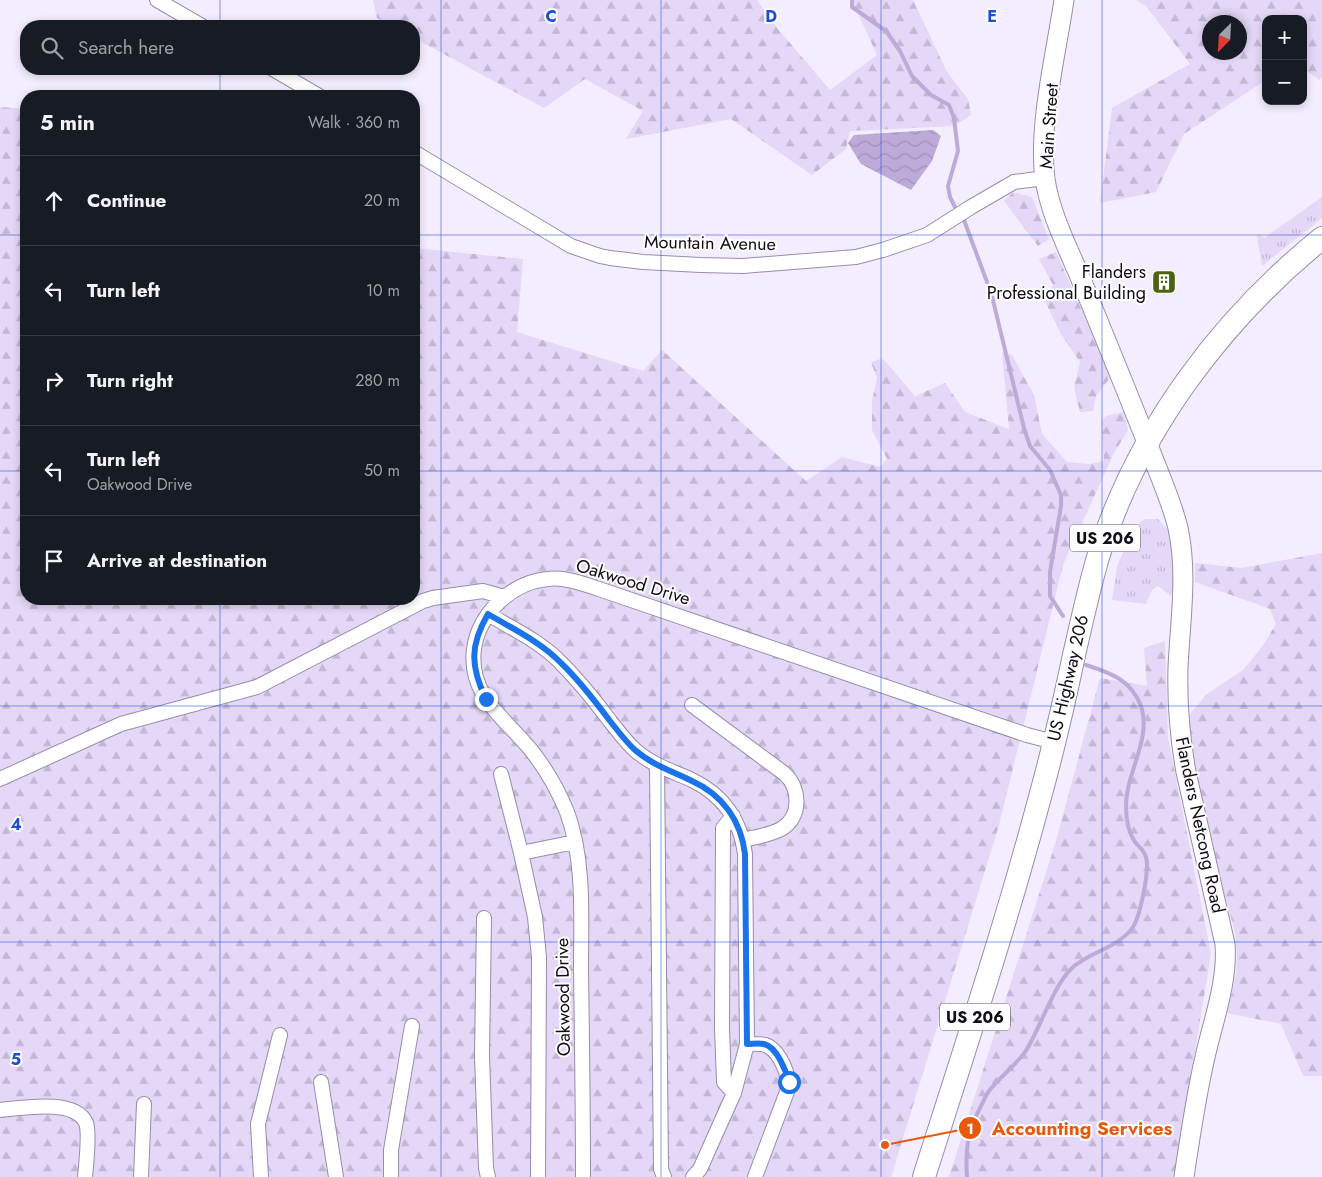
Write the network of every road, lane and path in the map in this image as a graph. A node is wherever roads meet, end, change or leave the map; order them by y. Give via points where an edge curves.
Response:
1 (157, 0) edge
2 (1064, 0) edge
3 (192, 20) edge
4 (283, 75) edge
5 (309, 90) edge
6 (420, 156) edge
7 (1045, 178) junction
8 (1322, 238) edge
9 (1148, 444) junction
10 (504, 596) junction
11 (420, 602) edge
12 (414, 605) edge
13 (488, 614) junction
14 (692, 705) dead end
15 (1054, 742) junction
16 (657, 765) junction
17 (500, 774) dead end
18 (0, 779) edge
19 (733, 816) junction
20 (743, 840) junction
21 (575, 842) junction
22 (521, 853) junction
23 (484, 918) dead end
24 (412, 1026) dead end
25 (280, 1035) dead end
26 (747, 1044) junction
27 (322, 1082) dead end
28 (734, 1093) junction
29 (144, 1104) dead end
30 (0, 1110) edge
31 (85, 1177) edge
32 (141, 1177) edge
33 (261, 1177) edge
34 (336, 1177) edge
35 (391, 1177) edge
36 (488, 1177) edge
37 (538, 1177) edge
38 (583, 1177) edge
39 (664, 1177) edge
40 (693, 1177) edge
41 (755, 1177) edge
42 (924, 1177) edge
43 (1184, 1177) edge

1 - 3 street
2 - 7 main road, Main Street via 1046,122
4 - 5 street
6 - 7 street, Mountain Avenue via 571,246 610,258 701,266 856,257 928,235 1004,187 1025,179
7 - 9 main road, Main Street via 1058,226
8 - 9 highway, US Highway 206 / US 206 via 1264,289 1224,332 1178,392
9 - 15 highway, US Highway 206 / US 206 via 1120,499 1100,553 1086,598
9 - 43 main road, Flanders Netcong Road via 1172,508 1180,543 1183,598 1178,670 1182,750 1225,950 1221,988
10 - 11 street via 483,591
10 - 13 street, Oakwood Drive
10 - 15 street, Oakwood Drive via 527,584 548,579 575,582
12 - 18 street via 256,687 121,724
13 - 16 street via 546,649 634,749
13 - 21 street, Oakwood Drive via 474,650 479,686 494,712 530,748 549,775 567,812
14 - 20 street via 785,774 794,786 796,804 790,822 772,833
15 - 42 highway, US Highway 206 / US 206 via 993,958
16 - 19 street via 708,790
16 - 39 street via 661,1168
17 - 22 street
19 - 20 street
19 - 28 street via 723,828 722,1028 724,1082
20 - 26 street
21 - 22 street
21 - 38 street, Oakwood Drive via 581,948
22 - 37 street via 535,917 539,957
23 - 36 street via 482,1056
24 - 35 street via 391,1150
25 - 33 street via 258,1124
26 - 28 street
26 - 41 street via 764,1044 772,1049 789,1082
27 - 34 street
28 - 40 street via 700,1169
29 - 32 street
30 - 31 street via 52,1105 82,1117 88,1128

